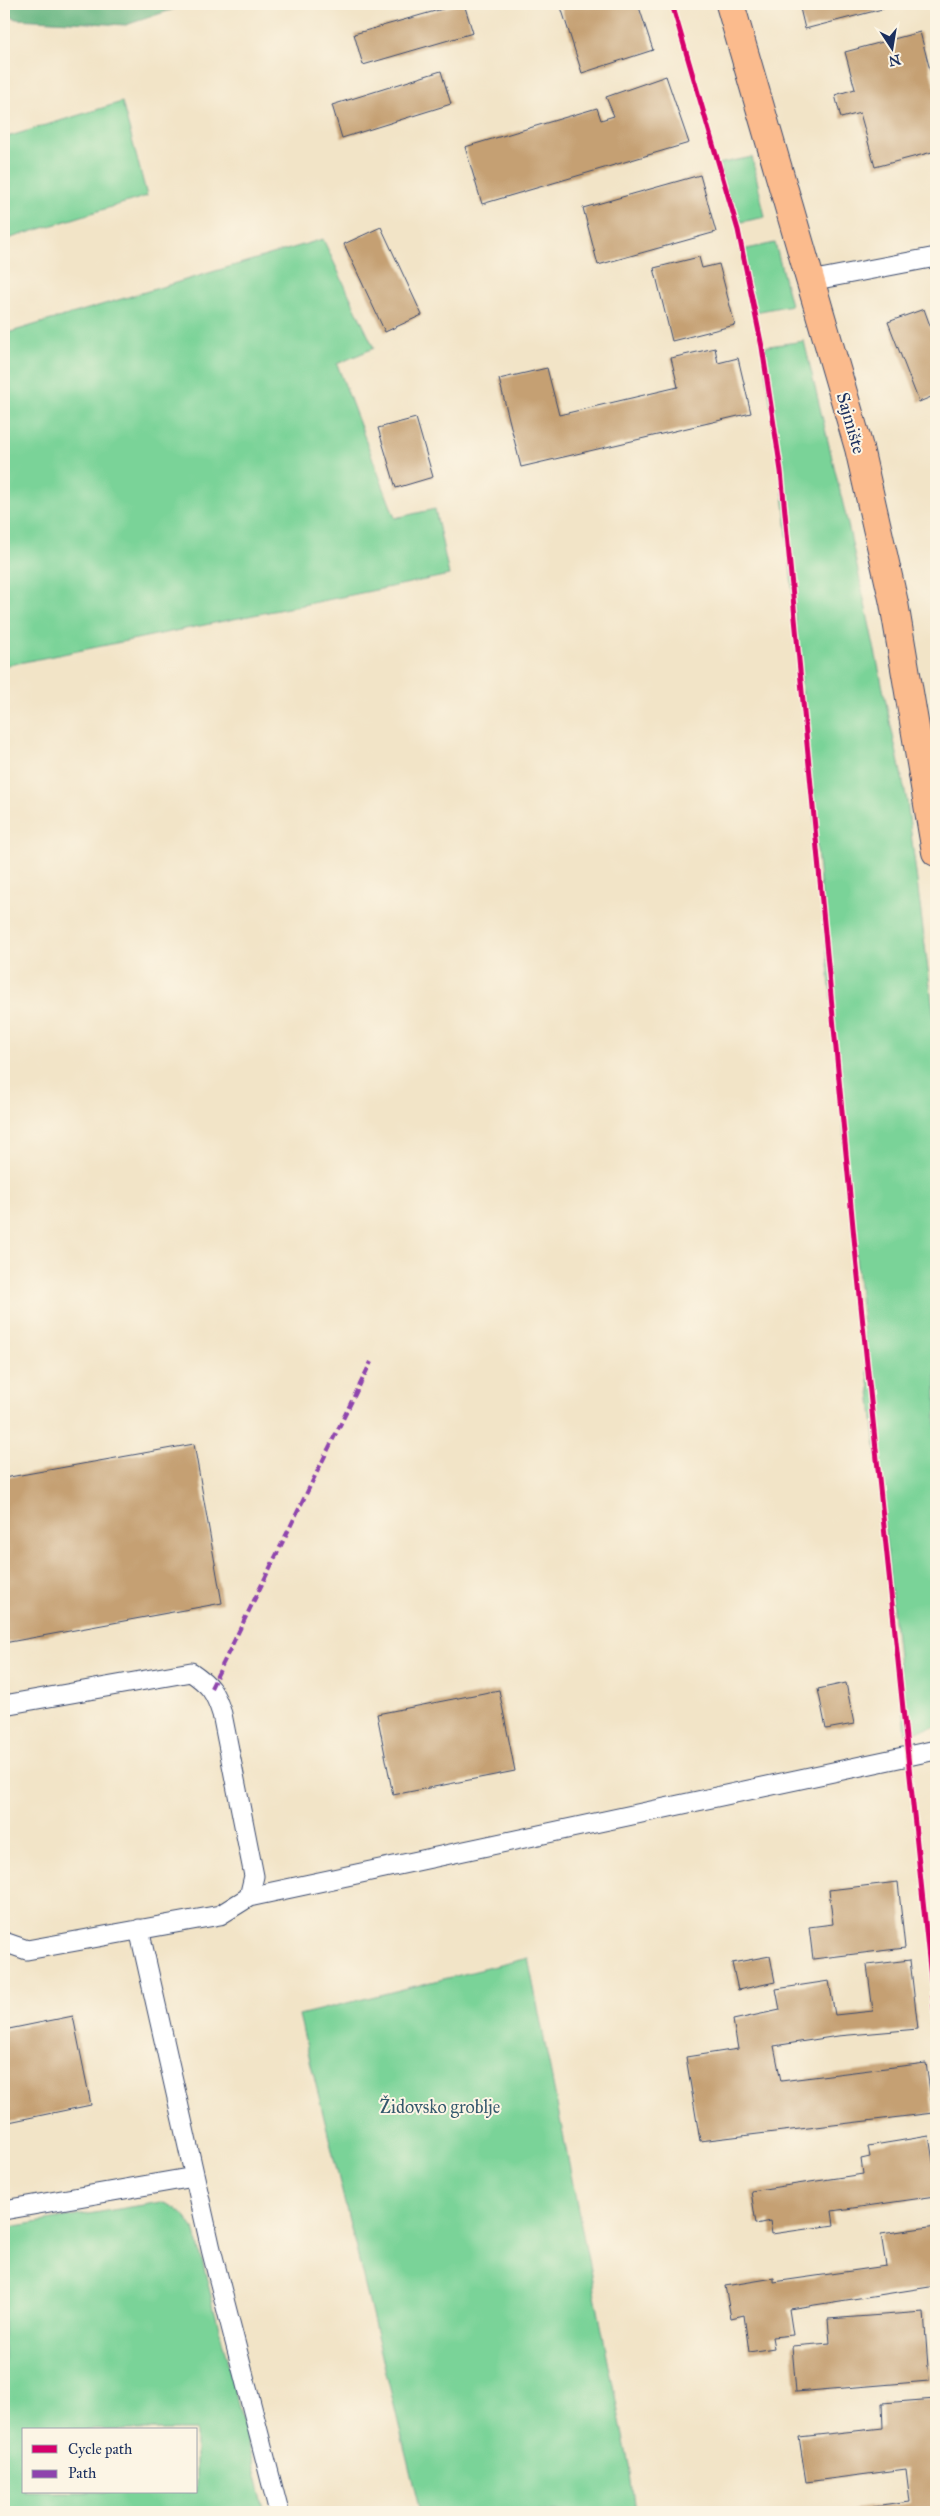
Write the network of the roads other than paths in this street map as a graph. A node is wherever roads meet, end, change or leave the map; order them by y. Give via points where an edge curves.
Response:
1 (730, 4) edge
2 (936, 257) edge
3 (810, 280) junction
4 (936, 852) edge
5 (4, 1705) edge
6 (936, 1750) edge
7 (248, 1897) junction
8 (139, 1929) junction
9 (4, 1942) edge
10 (194, 2178) junction
11 (4, 2210) edge
12 (279, 2512) edge

1 - 3 main road, Sajmište
2 - 3 lane
3 - 4 main road, Sajmište via 858,448 891,593
5 - 7 lane via 191,1672 206,1682 215,1694 222,1714 254,1876
6 - 7 lane
7 - 8 lane via 220,1915
8 - 9 lane via 27,1950
8 - 10 lane
10 - 11 lane
10 - 12 lane

